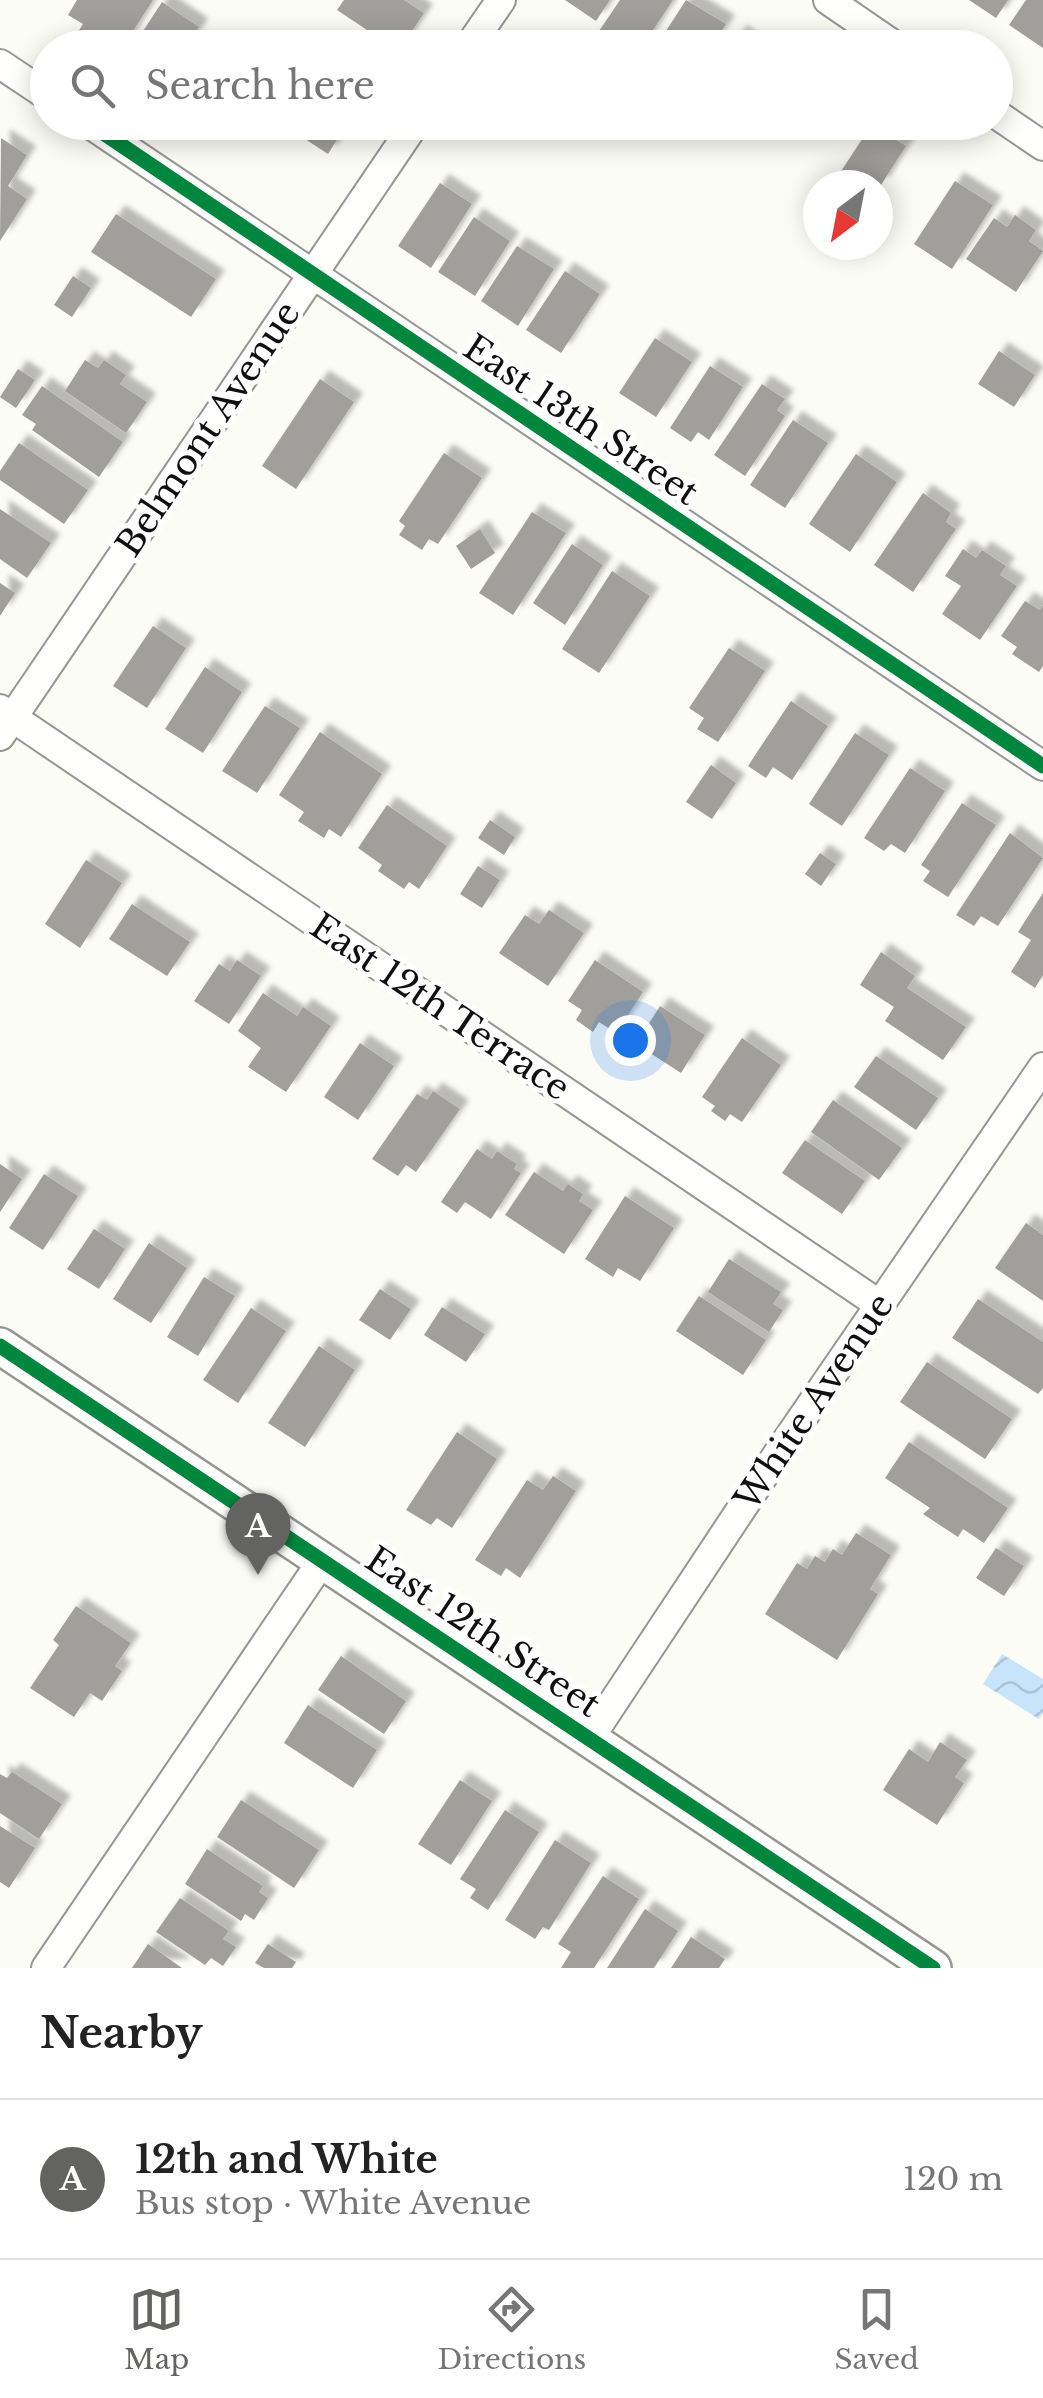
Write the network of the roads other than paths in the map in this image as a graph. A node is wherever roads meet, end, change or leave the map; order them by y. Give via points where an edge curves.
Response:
1 (501, 0) edge
2 (828, 0) edge
3 (480, 30) edge
4 (872, 30) edge
5 (0, 64) edge
6 (30, 84) edge
7 (1013, 126) edge
8 (113, 140) edge
9 (404, 140) edge
10 (1043, 146) edge
11 (312, 275) junction
12 (4, 721) edge
13 (1043, 766) edge
14 (1043, 1067) edge
15 (880, 1305) junction
16 (0, 1346) edge
17 (322, 1561) junction
18 (589, 1739) junction
19 (46, 1968) edge
20 (932, 1968) edge

1 - 3 street
2 - 4 street
5 - 6 street
7 - 10 street
8 - 11 street, East 13th Street
9 - 11 street, Belmont Avenue
11 - 12 street, Belmont Avenue
11 - 13 street, East 13th Street
12 - 15 street, East 12th Terrace
14 - 15 street, White Avenue
15 - 18 street, White Avenue
16 - 17 street, East 12th Street
17 - 18 street, East 12th Street
17 - 19 street
18 - 20 street, East 12th Street

